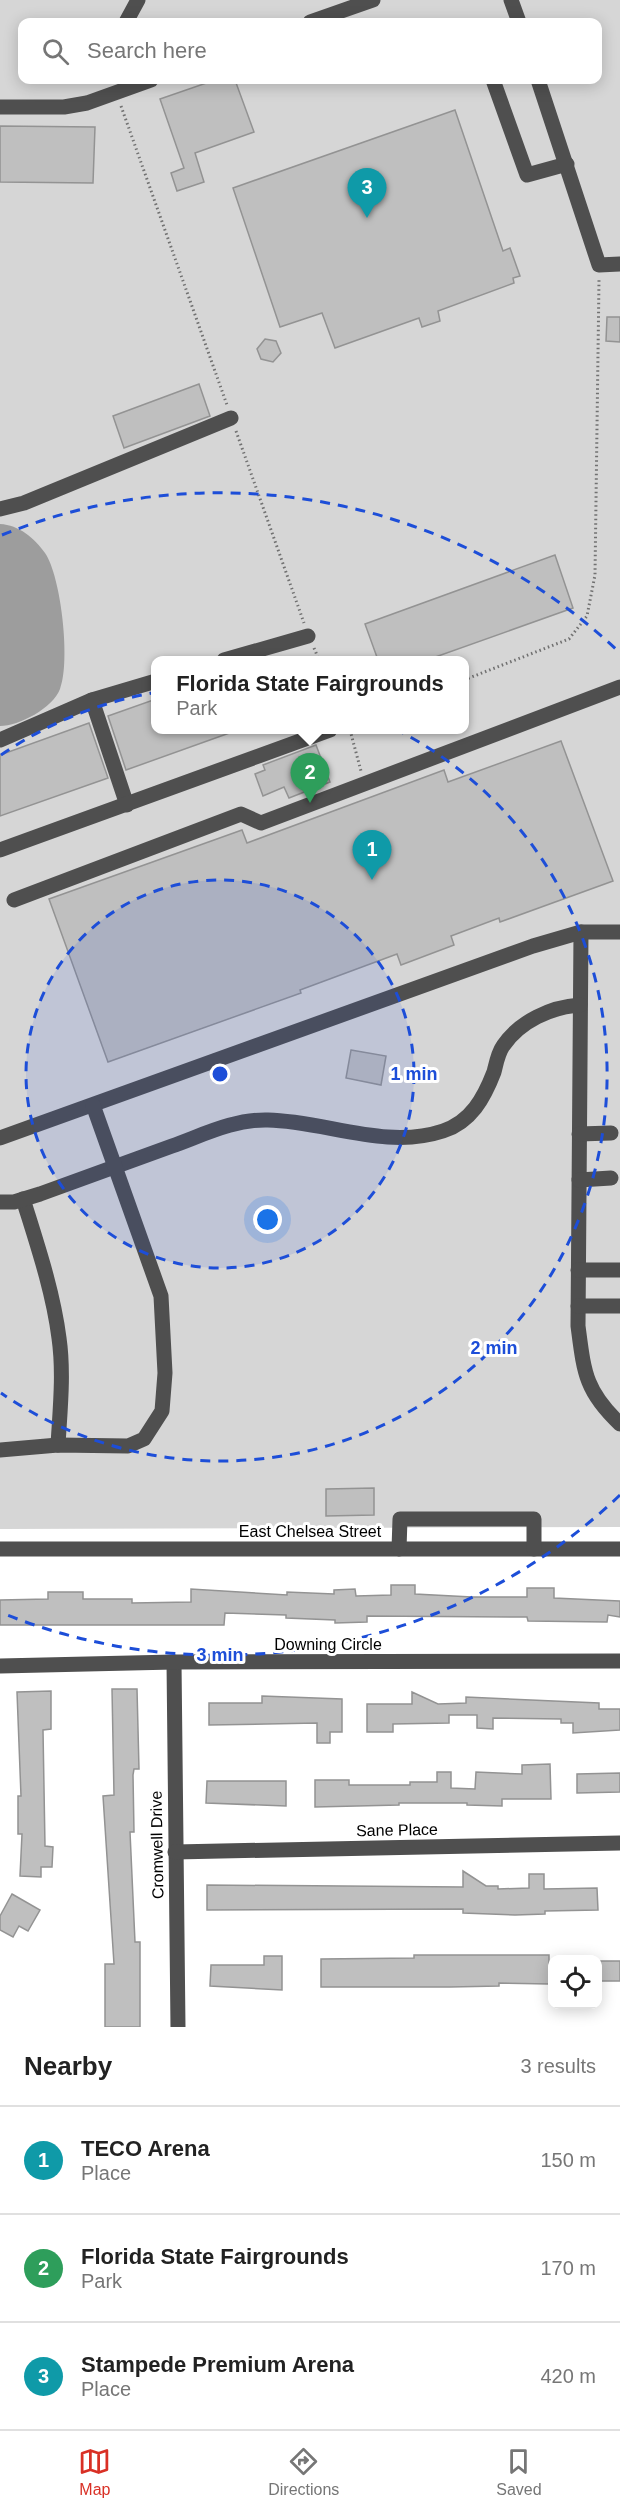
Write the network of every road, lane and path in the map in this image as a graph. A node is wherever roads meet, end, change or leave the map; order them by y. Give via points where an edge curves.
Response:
1 (138, 0) edge
2 (373, 0) edge
3 (511, 0) edge
4 (128, 18) edge
5 (321, 18) edge
6 (518, 18) edge
7 (494, 84) edge
8 (539, 84) edge
9 (115, 86) edge
10 (0, 107) edge
11 (567, 164) junction
12 (620, 264) edge
13 (599, 265) junction
14 (231, 418) junction
15 (0, 508) edge
16 (308, 636) junction
17 (238, 656) edge
18 (318, 656) edge
19 (469, 678) edge
20 (151, 682) edge
21 (620, 687) edge
22 (92, 700) junction
23 (317, 734) edge
24 (351, 734) edge
25 (0, 740) edge
26 (364, 784) junction
27 (127, 805) junction
28 (0, 850) edge
29 (14, 900) dead end
30 (620, 916) edge
31 (581, 932) junction
32 (618, 932) edge
33 (580, 1005) junction
34 (93, 1105) junction
35 (611, 1133) dead end
36 (579, 1134) junction
37 (0, 1138) edge
38 (116, 1166) junction
39 (611, 1178) dead end
40 (579, 1180) junction
41 (23, 1199) junction
42 (0, 1202) edge
43 (578, 1270) junction
44 (620, 1270) edge
45 (578, 1306) junction
46 (620, 1306) edge
47 (620, 1424) edge
48 (58, 1445) junction
49 (0, 1449) edge
50 (0, 1549) edge
51 (399, 1549) junction
52 (534, 1549) junction
53 (620, 1549) edge
54 (620, 1661) edge
55 (174, 1662) junction
56 (0, 1666) edge
57 (620, 1843) edge
58 (175, 1852) junction
59 (178, 2027) edge

1 - 4 street
2 - 5 street
3 - 6 street
7 - 11 street via 527,175
8 - 11 street
9 - 10 street via 87,104
9 - 14 path
11 - 13 street
12 - 13 street
13 - 19 path via 595,575 587,616 569,639
14 - 15 street via 24,503
14 - 16 path
16 - 17 street
16 - 18 path
20 - 22 street
21 - 26 street
22 - 25 street
22 - 27 street
23 - 27 street
24 - 26 path
26 - 29 street via 261,823 241,814
27 - 28 street
30 - 32 street
31 - 32 street
31 - 33 street
31 - 34 street
33 - 36 street
33 - 38 street via 562,1006 539,1015 517,1032 502,1047 474,1109 467,1118 444,1131 414,1137 382,1136 267,1119 225,1125
34 - 37 street
34 - 38 street
35 - 36 street
36 - 40 street
38 - 41 street
38 - 48 street via 161,1296 165,1373 162,1411 144,1439 128,1446
39 - 40 street
40 - 43 street
41 - 42 street
41 - 48 street via 59,1339
43 - 44 street
43 - 45 street
45 - 46 street
45 - 47 street via 584,1375 602,1407
48 - 49 street
50 - 51 street, East Chelsea Street
51 - 52 street, East Chelsea Street
51 - 52 street via 400,1519 534,1519
52 - 53 street, East Chelsea Street
54 - 55 street, Downing Circle
55 - 56 street, Downing Circle
55 - 58 street, Cromwell Drive
57 - 58 street, Sane Place
58 - 59 street, Cromwell Drive

